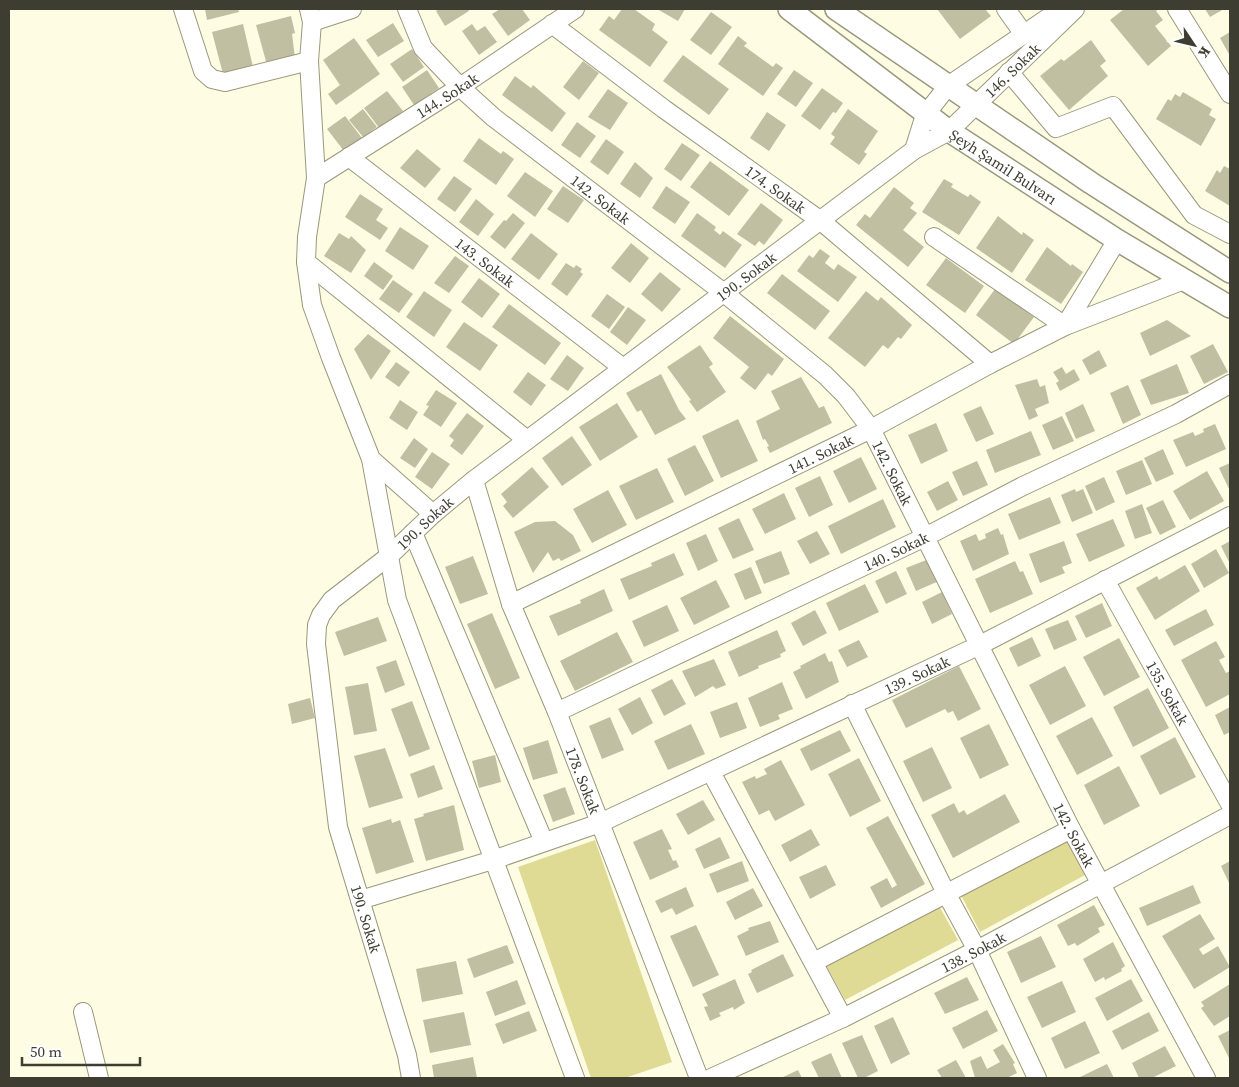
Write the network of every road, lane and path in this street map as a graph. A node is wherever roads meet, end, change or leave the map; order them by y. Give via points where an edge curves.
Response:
1 (183, 9) edge
2 (352, 9) edge
3 (407, 9) edge
4 (575, 9) edge
5 (788, 9) edge
6 (836, 9) edge
7 (1006, 9) edge
8 (1061, 9) edge
9 (1074, 9) edge
10 (1177, 9) edge
11 (310, 16) edge
12 (552, 24) junction
13 (1023, 33) junction
14 (309, 60) junction
15 (1008, 72) junction
16 (948, 86) junction
17 (460, 87) junction
18 (1230, 94) edge
19 (977, 106) junction
20 (925, 114) junction
21 (948, 131) junction
22 (914, 150) junction
23 (349, 157) junction
24 (316, 178) junction
25 (821, 221) junction
26 (1230, 234) edge
27 (934, 237) dead end
28 (1117, 240) junction
29 (306, 262) junction
30 (1230, 272) edge
31 (1184, 280) junction
32 (724, 293) junction
33 (1230, 307) edge
34 (1065, 326) junction
35 (990, 364) junction
36 (623, 368) junction
37 (1230, 384) edge
38 (871, 429) junction
39 (527, 440) junction
40 (371, 459) junction
41 (474, 480) junction
42 (432, 514) junction
43 (1230, 516) edge
44 (413, 533) junction
45 (926, 537) junction
46 (389, 556) junction
47 (1105, 580) junction
48 (512, 604) junction
49 (980, 645) junction
50 (852, 704) junction
51 (557, 712) junction
52 (711, 772) junction
53 (1230, 804) edge
54 (1230, 815) edge
55 (600, 823) junction
56 (1071, 829) junction
57 (544, 842) junction
58 (492, 860) junction
59 (1101, 885) junction
60 (946, 893) junction
61 (360, 900) junction
62 (977, 950) junction
63 (814, 962) junction
64 (83, 1012) dead end
65 (843, 1018) junction
66 (99, 1078) edge
67 (411, 1078) edge
68 (575, 1078) edge
69 (699, 1078) edge
70 (711, 1078) edge
71 (1035, 1078) edge
72 (1206, 1078) edge

1 - 14 street via 203,71 212,79 225,82
2 - 11 street
3 - 17 street, 142. Sokak via 423,48
4 - 12 street, 144. Sokak
5 - 20 main road, Şeyh Şamil Bulvarı
6 - 16 main road
7 - 13 street
8 - 13 street, 146. Sokak
9 - 15 street, 146. Sokak
10 - 18 street
11 - 14 street
12 - 17 street, 144. Sokak
12 - 25 street, 174. Sokak
13 - 16 street, 146. Sokak
14 - 24 street
15 - 19 street, 146. Sokak
15 - 26 street via 1056,128 1113,106 1194,215
16 - 19 main road
16 - 20 street, 146. Sokak
17 - 23 street, 144. Sokak
17 - 32 street, 142. Sokak via 493,117
19 - 21 street, 146. Sokak
19 - 30 main road
20 - 21 main road, Şeyh Şamil Bulvarı
20 - 22 street
21 - 22 street, 190. Sokak
21 - 28 main road, Şeyh Şamil Bulvarı
22 - 25 street, 190. Sokak
23 - 24 street, 144. Sokak
23 - 36 street, 143. Sokak
24 - 29 street
25 - 32 street, 190. Sokak
25 - 35 street, 174. Sokak
27 - 34 street
28 - 31 main road, Şeyh Şamil Bulvarı
28 - 34 street
29 - 39 street
29 - 40 street via 312,306
31 - 33 main road, Şeyh Şamil Bulvarı
31 - 34 street, 141. Sokak
32 - 36 street, 190. Sokak
32 - 38 street, 142. Sokak via 825,375
34 - 35 street, 141. Sokak
35 - 38 street, 141. Sokak
36 - 39 street, 190. Sokak
37 - 45 street, 140. Sokak via 1176,414 1023,486
38 - 45 street, 142. Sokak
38 - 48 street, 141. Sokak
39 - 41 street, 190. Sokak
40 - 42 street
40 - 46 street
41 - 42 street, 190. Sokak
41 - 48 street, 178. Sokak
42 - 44 street, 190. Sokak
43 - 47 street, 139. Sokak
44 - 46 street, 190. Sokak
44 - 57 street
45 - 49 street, 142. Sokak
45 - 51 street, 140. Sokak
46 - 58 street via 397,600
46 - 61 street, 190. Sokak via 332,600 317,625 316,644 338,827
47 - 49 street, 139. Sokak
47 - 53 street, 135. Sokak
48 - 51 street, 178. Sokak
49 - 50 street, 139. Sokak
49 - 56 street, 142. Sokak
50 - 52 street, 139. Sokak
50 - 60 street
51 - 55 street, 178. Sokak
52 - 55 street, 139. Sokak
52 - 63 street
54 - 59 street, 138. Sokak
55 - 57 street, 139. Sokak
55 - 69 street, 178. Sokak
56 - 59 street, 142. Sokak
56 - 60 street
57 - 58 street, 139. Sokak
58 - 61 street, 139. Sokak
58 - 68 street
59 - 62 street, 138. Sokak
59 - 72 street, 142. Sokak
60 - 62 street
60 - 63 street
61 - 67 street, 190. Sokak
62 - 65 street, 138. Sokak
62 - 71 street
63 - 65 street
64 - 66 street
65 - 70 street, 138. Sokak

